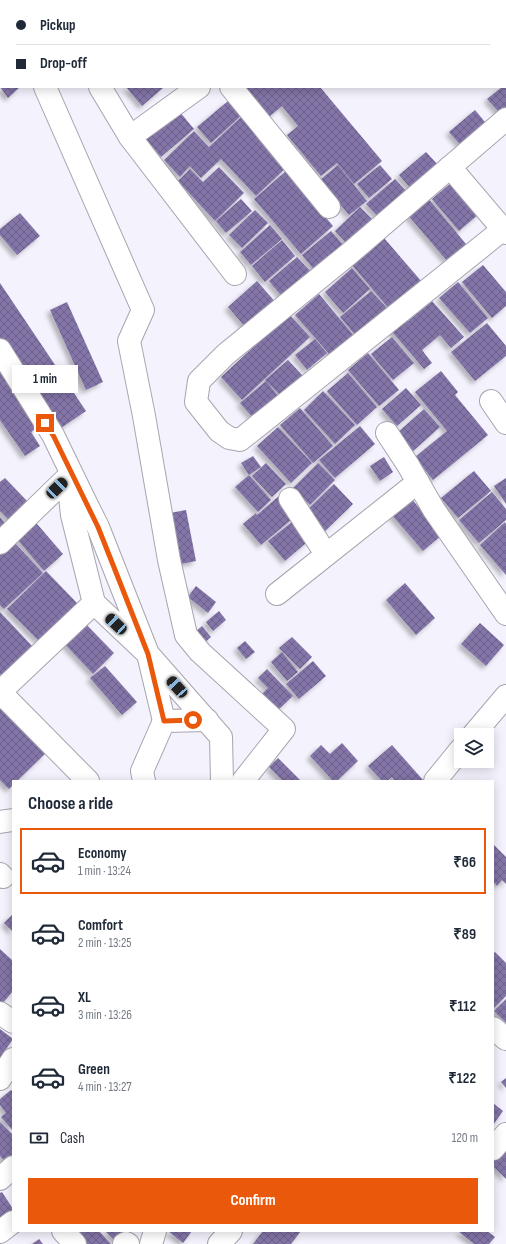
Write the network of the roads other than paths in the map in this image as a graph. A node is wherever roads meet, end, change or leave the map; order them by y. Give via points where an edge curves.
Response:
1 (45, 88) edge
2 (101, 88) edge
3 (198, 88) edge
4 (232, 88) edge
5 (506, 119) edge
6 (130, 137) junction
7 (450, 167) junction
8 (329, 207) dead end
9 (505, 230) edge
10 (235, 274) dead end
11 (0, 350) edge
12 (492, 401) dead end
13 (506, 423) edge
14 (386, 433) dead end
15 (418, 482) junction
16 (290, 499) dead end
17 (35, 509) junction
18 (80, 510) junction
19 (0, 543) edge
20 (326, 554) junction
21 (277, 594) dead end
22 (94, 603) junction
23 (506, 614) edge
24 (148, 654) junction
25 (0, 692) edge
26 (506, 696) edge
27 (207, 720) junction
28 (164, 721) junction
29 (479, 728) edge
30 (454, 758) edge
31 (87, 780) edge
32 (144, 780) edge
33 (222, 780) edge
34 (244, 780) edge
35 (436, 780) edge
36 (12, 820) edge
37 (0, 822) edge
38 (0, 1013) edge
39 (12, 1021) edge
40 (494, 1029) edge
41 (506, 1039) edge
42 (12, 1061) edge
43 (0, 1079) edge
44 (506, 1134) edge
45 (494, 1148) edge
46 (12, 1168) edge
47 (0, 1179) edge
48 (12, 1223) edge
49 (0, 1232) edge
50 (64, 1232) edge
51 (155, 1232) edge
52 (230, 1232) edge
53 (75, 1244) edge
54 (124, 1244) edge
55 (128, 1244) edge
56 (151, 1244) edge
57 (219, 1244) edge

1 - 34 street via 143,310 129,341 169,560 186,635 200,652 284,729
2 - 6 street
3 - 6 street
4 - 8 street
5 - 7 street
6 - 10 street
7 - 9 street
7 - 9 street via 226,354 199,381 196,402 219,431 229,438 240,440
11 - 18 street via 53,435
12 - 13 street
14 - 15 street
15 - 20 street
15 - 23 street via 434,510
16 - 20 street
17 - 18 street
17 - 18 street via 68,477
17 - 19 street
18 - 22 street
18 - 24 street via 98,527
20 - 21 street
22 - 24 street
22 - 25 street
24 - 27 street
24 - 28 street
25 - 31 street
26 - 29 street
27 - 28 street
27 - 33 street via 221,737
28 - 32 street via 142,771
30 - 35 street
36 - 37 street
38 - 39 street
40 - 41 street
42 - 43 street
44 - 45 street
46 - 47 street
48 - 49 street
50 - 53 street
51 - 56 street
52 - 57 street
54 - 55 street

